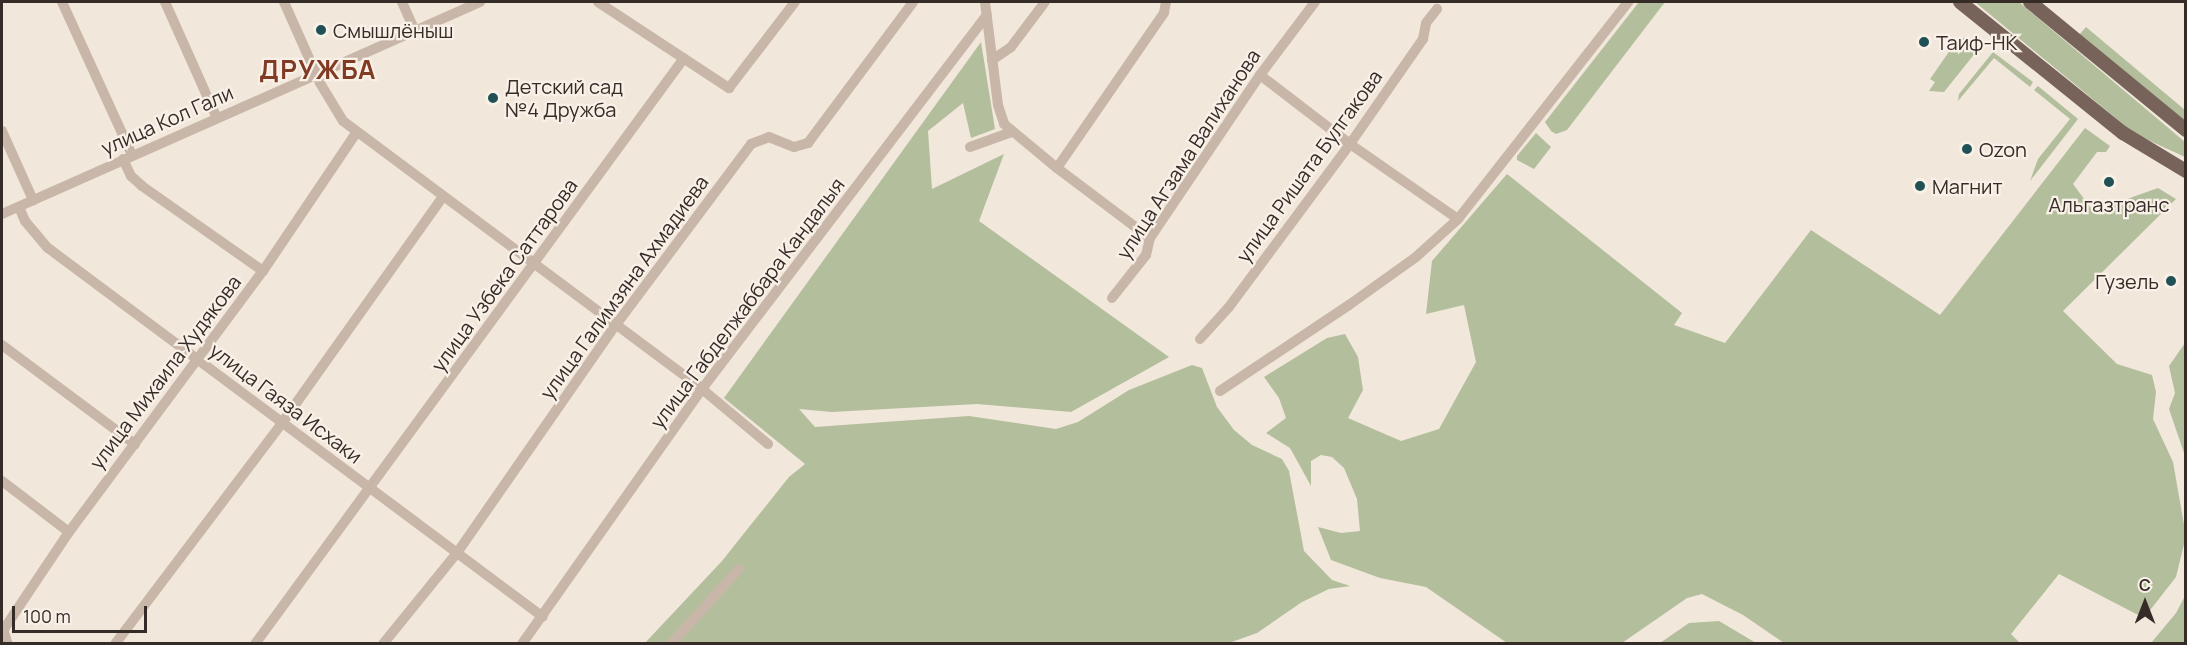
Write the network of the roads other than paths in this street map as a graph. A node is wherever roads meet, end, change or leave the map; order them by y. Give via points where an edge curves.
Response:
1 (62, 2) edge
2 (165, 2) edge
3 (284, 2) edge
4 (402, 2) edge
5 (480, 2) edge
6 (598, 2) edge
7 (795, 2) edge
8 (913, 2) edge
9 (985, 2) edge
10 (1046, 2) edge
11 (1166, 2) edge
12 (1315, 2) edge
13 (1628, 2) edge
14 (1960, 2) edge
15 (2030, 2) edge
16 (1437, 9) dead end
17 (987, 15) junction
18 (415, 31) junction
19 (684, 58) junction
20 (992, 60) junction
21 (317, 75) junction
22 (1260, 75) junction
23 (217, 118) junction
24 (2186, 130) edge
25 (2, 132) edge
26 (1012, 132) junction
27 (356, 133) junction
28 (1350, 144) junction
29 (970, 147) dead end
30 (128, 157) junction
31 (1057, 168) junction
32 (2185, 170) edge
33 (442, 198) junction
34 (33, 200) junction
35 (19, 207) junction
36 (2, 214) edge
37 (1458, 219) junction
38 (1150, 238) junction
39 (533, 266) junction
40 (263, 271) junction
41 (1112, 298) dead end
42 (615, 326) junction
43 (1200, 339) dead end
44 (2, 345) edge
45 (197, 359) junction
46 (702, 389) junction
47 (1220, 391) dead end
48 (282, 423) junction
49 (135, 444) junction
50 (768, 444) dead end
51 (2, 481) edge
52 (370, 488) junction
53 (69, 532) junction
54 (457, 553) junction
55 (739, 569) dead end
56 (543, 617) junction
57 (2, 629) edge
58 (8, 644) edge
59 (115, 644) edge
60 (255, 644) edge
61 (383, 644) edge
62 (522, 644) edge
63 (671, 644) edge

1 - 30 street
2 - 23 street
3 - 21 street
4 - 18 street
5 - 18 street, улица Кол Гали
6 - 19 street
7 - 19 street via 729,88
8 - 42 street, улица Галимзяна Ахмадиева via 808,143 794,147 769,137 751,144
9 - 17 street
10 - 20 street via 1011,47
11 - 31 street via 1164,13
12 - 22 street, улица Агзама Валиханова
13 - 37 street
14 - 32 main road via 2123,133
15 - 24 main road
16 - 28 street, улица Ришата Булгакова via 1426,23 1423,39
17 - 20 street
17 - 46 street, улица Габделжаббара Кандалыя
18 - 21 street, улица Кол Гали
19 - 39 street, улица Узбека Саттарова
20 - 26 street via 998,105 1004,124
21 - 23 street, улица Кол Гали
21 - 27 street via 343,122
22 - 28 street
22 - 38 street, улица Агзама Валиханова
23 - 30 street, улица Кол Гали
25 - 34 street
26 - 29 street
26 - 31 street
27 - 33 street
27 - 40 street, улица Михаила Худякова
28 - 37 street
28 - 43 street, улица Ришата Булгакова via 1229,307
30 - 34 street, улица Кол Гали
30 - 40 street via 131,177
31 - 38 street
33 - 39 street
33 - 48 street
34 - 35 street, улица Кол Гали
35 - 36 street, улица Кол Гали
35 - 45 street, улица Гаяза Исхаки via 25,221 48,248
37 - 47 street via 1358,298
38 - 41 street, улица Агзама Валиханова via 1146,255
39 - 42 street
39 - 52 street, улица Узбека Саттарова
40 - 45 street, улица Михаила Худякова
42 - 46 street
42 - 54 street, улица Галимзяна Ахмадиева
44 - 49 street
45 - 48 street, улица Гаяза Исхаки
45 - 49 street, улица Михаила Худякова
46 - 50 street
46 - 56 street, улица Габделжаббара Кандалыя
48 - 52 street, улица Гаяза Исхаки
48 - 59 street
49 - 53 street, улица Михаила Худякова
51 - 53 street
52 - 54 street, улица Гаяза Исхаки
52 - 60 street, улица Узбека Саттарова
53 - 57 street, улица Михаила Худякова
54 - 56 street, улица Гаяза Исхаки
54 - 61 street, улица Галимзяна Ахмадиева
55 - 63 street
56 - 62 street, улица Габделжаббара Кандалыя
57 - 58 street

